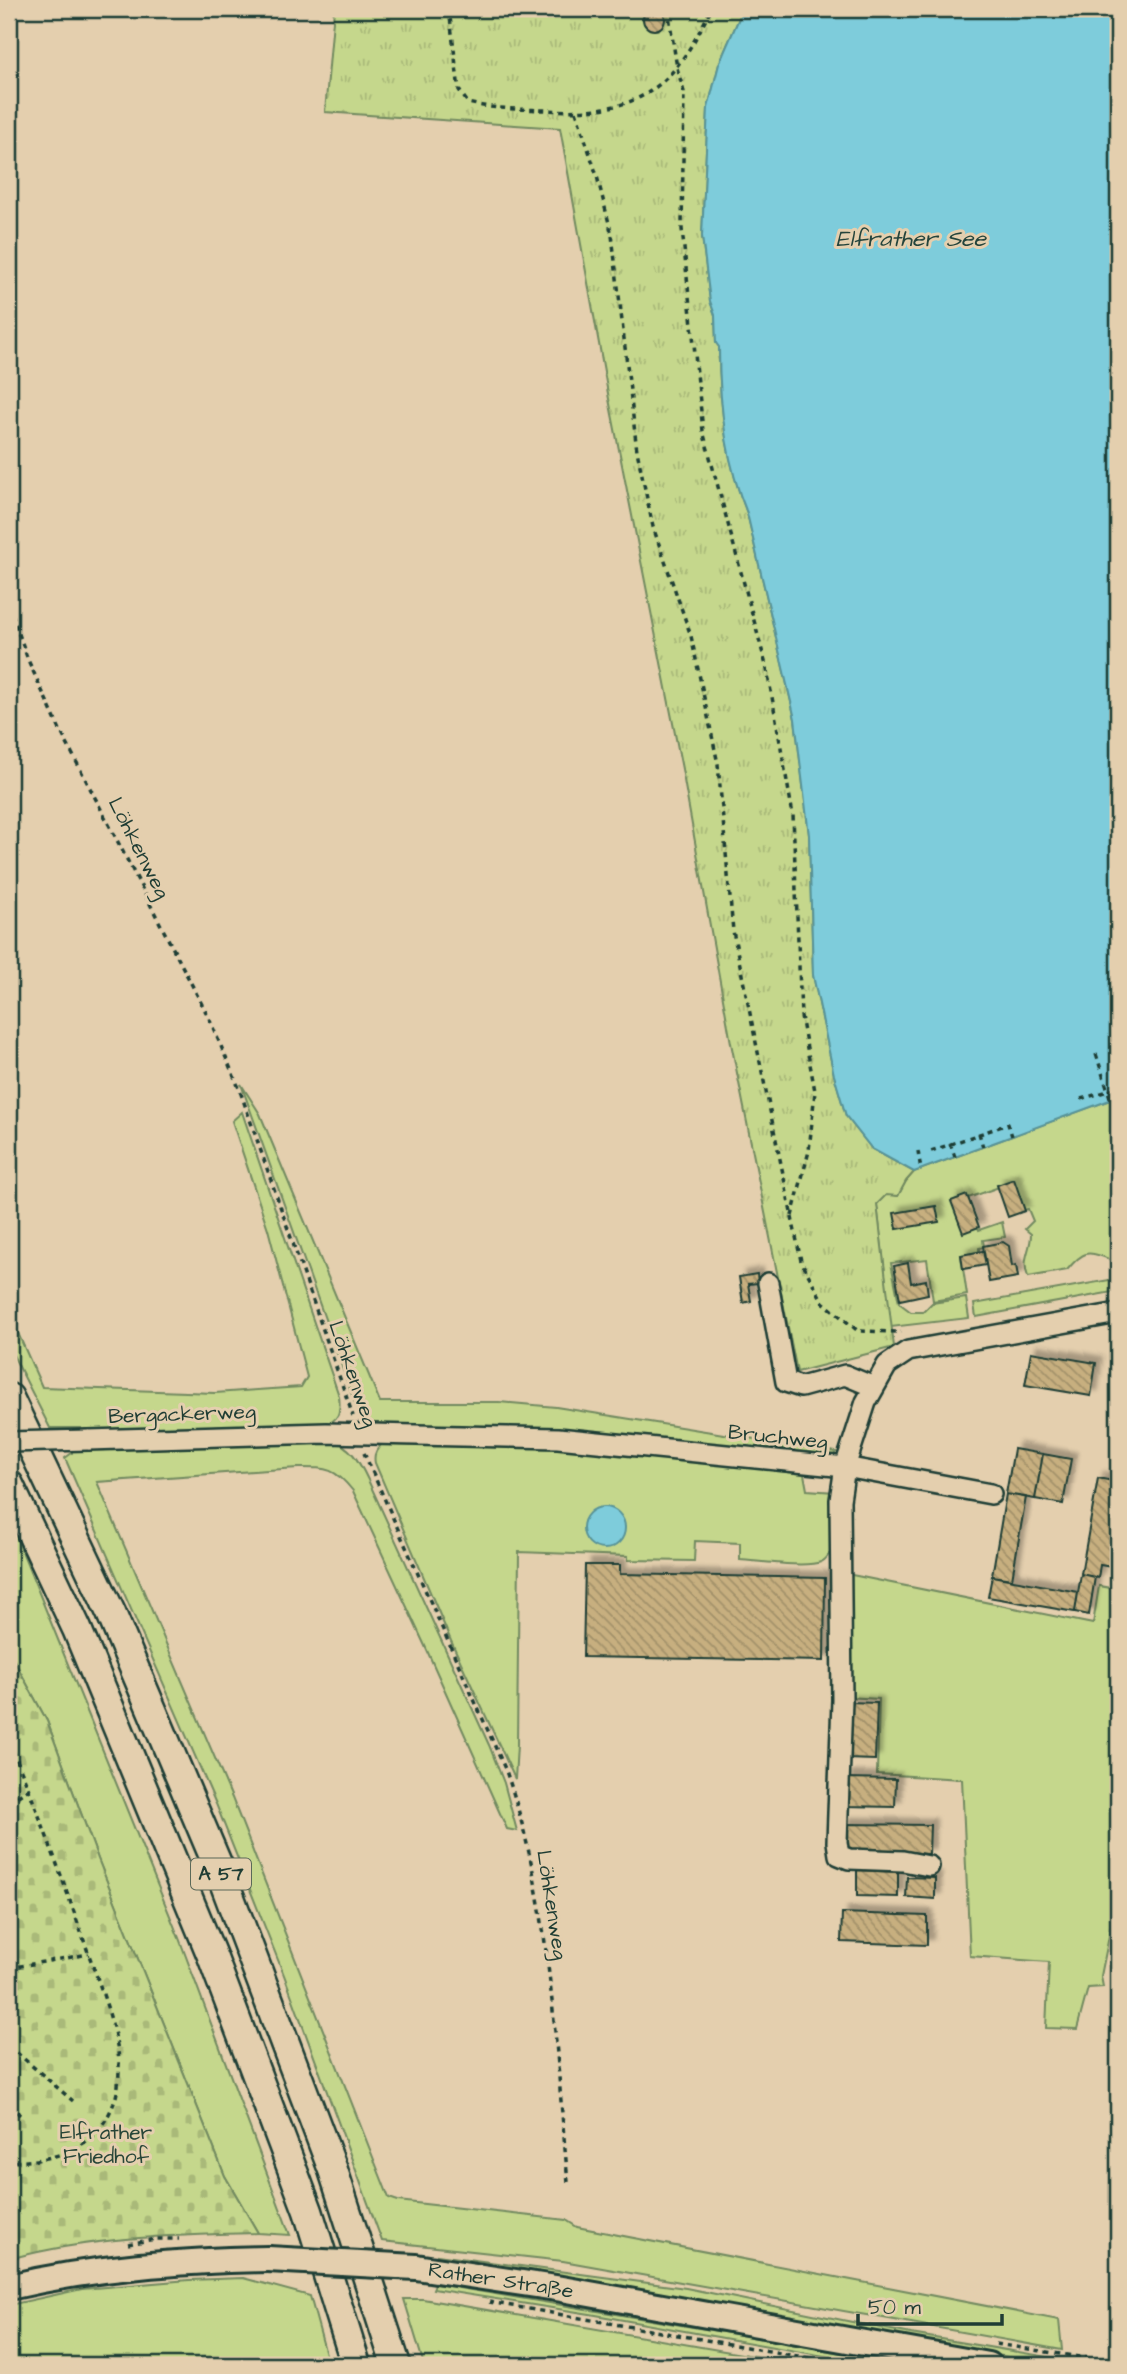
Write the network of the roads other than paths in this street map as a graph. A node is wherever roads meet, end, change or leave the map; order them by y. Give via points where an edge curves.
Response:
1 (768, 1283) dead end
2 (1118, 1313) edge
3 (874, 1387) junction
4 (9, 1398) edge
5 (358, 1433) joint
6 (9, 1442) edge
7 (845, 1467) junction
8 (9, 1485) edge
9 (991, 1494) dead end
10 (929, 1866) dead end
11 (9, 2287) edge
12 (356, 2365) edge
13 (396, 2365) edge
14 (988, 2365) edge

1 - 3 street via 786,1382 801,1387 845,1375
2 - 3 street, Bruchweg via 908,1351 887,1365
3 - 7 street, Bruchweg
4 - 13 highway, A 57 via 111,1613 218,1866 333,2170
5 - 6 street, Bergackerweg, bridge
5 - 7 street, Bruchweg via 558,1438
7 - 9 street
7 - 10 street via 840,1500 839,1854 849,1859
8 - 12 highway, A 57 via 77,1629 212,1956 308,2211
11 - 14 main road, Rather Straße, bridge via 154,2263 268,2259 416,2267

